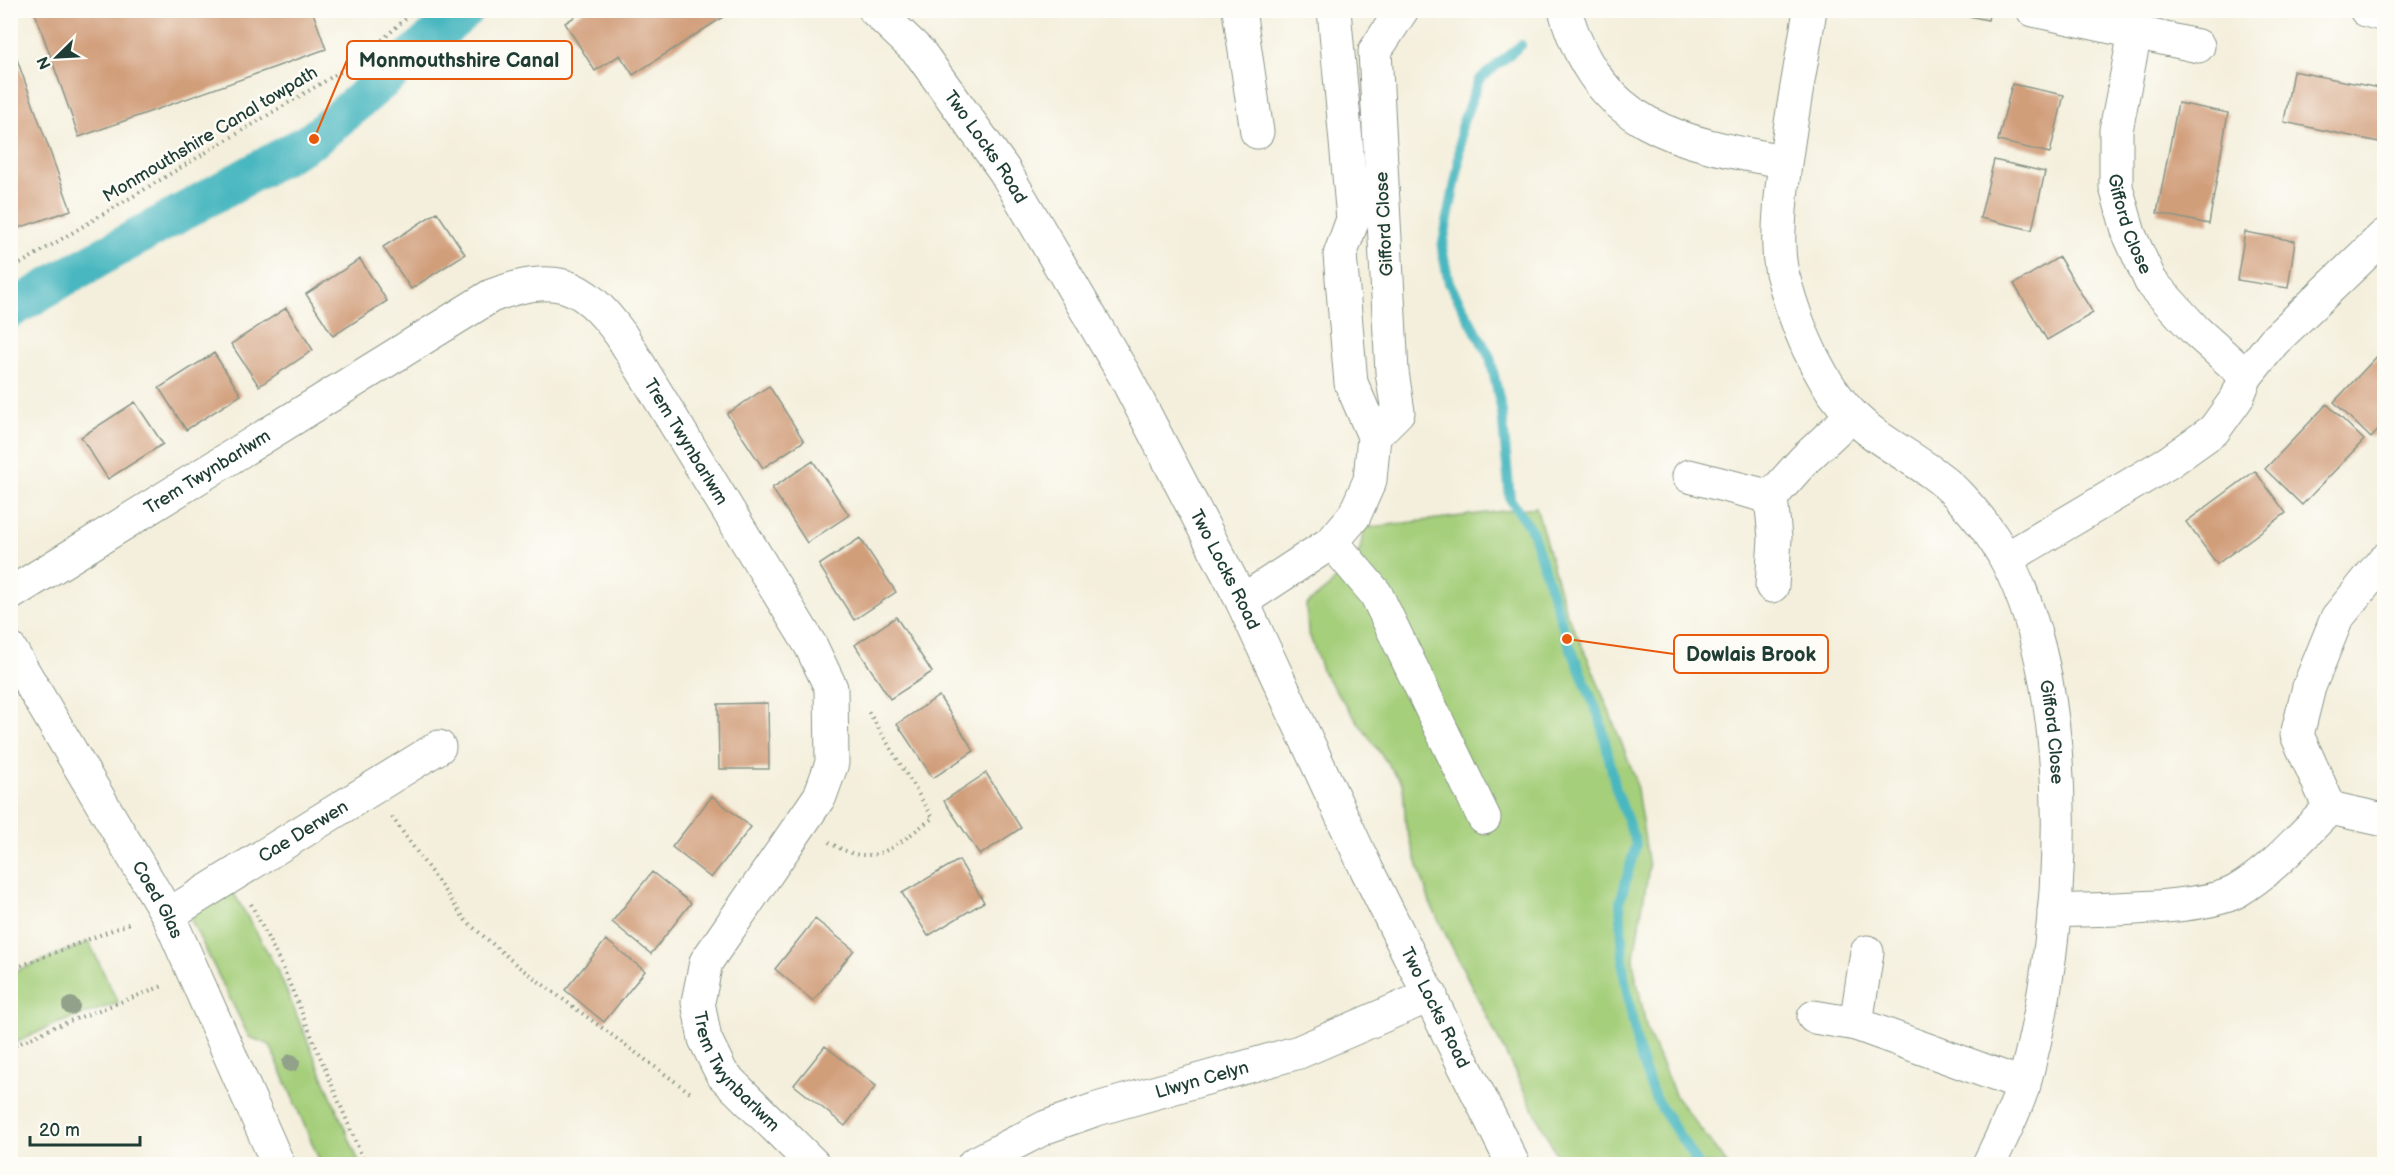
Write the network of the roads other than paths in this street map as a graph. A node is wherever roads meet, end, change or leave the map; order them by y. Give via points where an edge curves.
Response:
1 (875, 10) edge
2 (1239, 10) edge
3 (1334, 10) edge
4 (1402, 10) edge
5 (1565, 10) edge
6 (1810, 10) edge
7 (2033, 10) edge
8 (2366, 10) edge
9 (2385, 15) edge
10 (2135, 33) junction
11 (2198, 46) dead end
12 (1257, 132) dead end
13 (1784, 161) junction
14 (2385, 236) edge
15 (2246, 376) junction
16 (1852, 415) junction
17 (1374, 436) junction
18 (1689, 476) dead end
19 (1771, 496) junction
20 (1332, 542) junction
21 (2006, 559) junction
22 (2385, 560) edge
23 (1772, 586) dead end
24 (10, 594) edge
25 (1242, 601) junction
26 (10, 649) edge
27 (440, 747) dead end
28 (2330, 808) junction
29 (1484, 818) dead end
30 (2385, 820) edge
31 (2054, 911) junction
32 (168, 915) junction
33 (1867, 952) dead end
34 (1431, 995) junction
35 (1814, 1017) dead end
36 (1856, 1024) junction
37 (2024, 1085) junction
38 (278, 1164) edge
39 (813, 1164) edge
40 (974, 1164) edge
41 (1513, 1164) edge
42 (1989, 1164) edge

1 - 25 street, Two Locks Road via 920,53 1004,170 1125,376
2 - 12 street
3 - 17 street via 1353,219 1340,255 1351,384
4 - 17 street, Gifford Close via 1375,51 1392,372 1398,412
5 - 13 street via 1573,38 1600,86 1636,119 1686,140
6 - 13 street, Gifford Close
7 - 10 street
8 - 9 street
10 - 11 street
10 - 15 street, Gifford Close via 2116,130 2116,187 2128,234 2151,282 2195,330
13 - 16 street, Gifford Close via 1779,228 1782,277 1820,372
14 - 15 street via 2274,341
15 - 21 street via 2237,398 2214,430 2169,462
16 - 19 street
16 - 21 street, Gifford Close via 1956,493
17 - 20 street via 1370,480 1354,516
18 - 19 street
19 - 23 street
20 - 25 street
20 - 29 street via 1376,594
21 - 31 street, Gifford Close via 2033,625 2048,697 2057,775
22 - 28 street via 2337,618 2309,687 2297,735
24 - 39 street, Trem Twynbarlwm via 491,296 520,285 554,283 580,291 603,309 621,335 811,646 828,683 832,763 820,796 705,962 698,1002 705,1039 722,1074
25 - 34 street, Two Locks Road via 1366,868
26 - 32 street, Coed Glas
27 - 32 street, Cae Derwen
28 - 30 street
28 - 31 street via 2262,874 2235,892 2200,902
31 - 37 street, Gifford Close via 2050,964
32 - 38 street, Coed Glas
33 - 36 street
34 - 40 street, Llwyn Celyn via 1299,1052 1046,1127
34 - 41 street, Two Locks Road
35 - 36 street
36 - 37 street
37 - 42 street, Gifford Close

